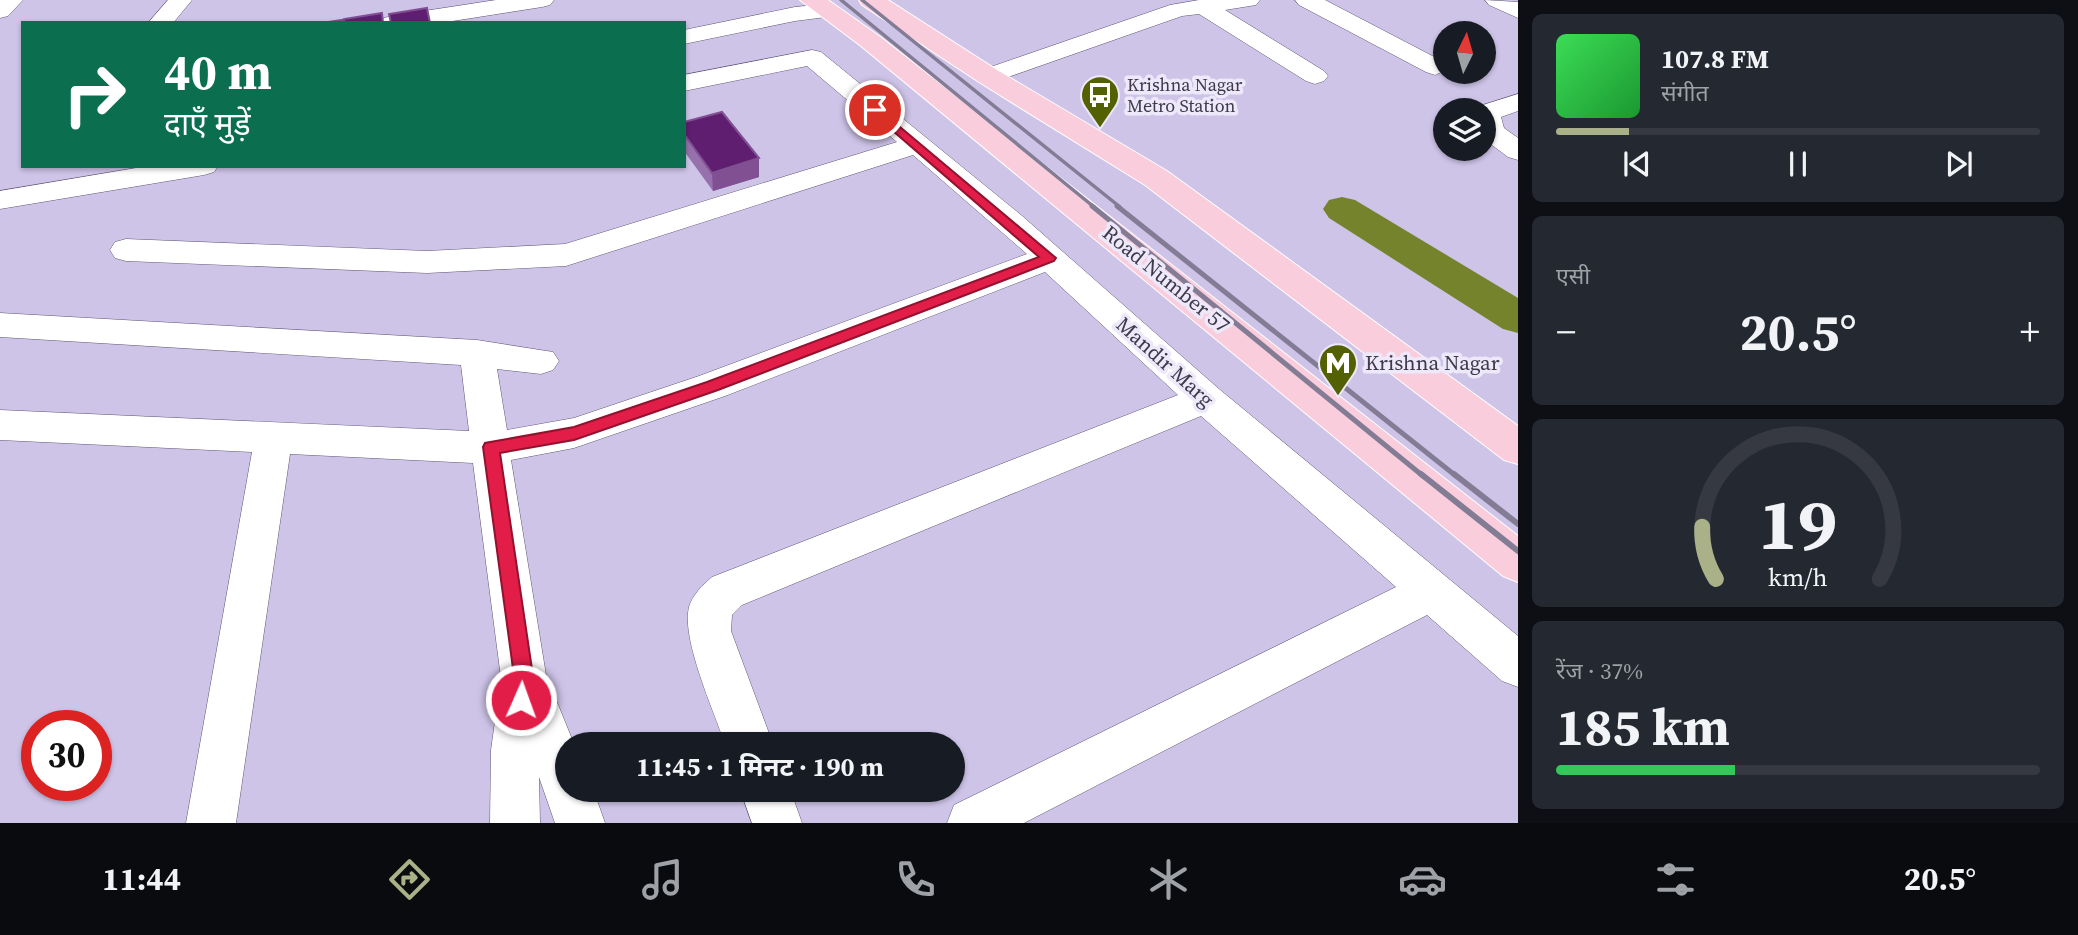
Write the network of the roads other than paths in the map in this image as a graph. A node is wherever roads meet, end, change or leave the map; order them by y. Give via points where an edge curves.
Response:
1 (11, 0) edge
2 (180, 0) edge
3 (542, 0) edge
4 (871, 0) edge
5 (1248, 0) edge
6 (1307, 0) edge
7 (1497, 0) edge
8 (819, 6) edge
9 (1169, 8) edge
10 (1205, 8) junction
11 (0, 10) edge
12 (1518, 11) edge
13 (162, 21) edge
14 (405, 21) edge
15 (686, 37) edge
16 (1433, 66) edge
17 (988, 76) junction
18 (1315, 76) dead end
19 (686, 83) edge
20 (1518, 102) edge
21 (917, 145) junction
22 (1518, 151) edge
23 (34, 168) edge
24 (192, 168) edge
25 (126, 250) dead end
26 (1049, 258) junction
27 (0, 325) edge
28 (477, 353) junction
29 (541, 361) dead end
30 (1206, 399) junction
31 (3, 433) edge
32 (273, 438) junction
33 (491, 447) junction
34 (1518, 448) edge
35 (1518, 562) edge
36 (1431, 591) junction
37 (1518, 665) edge
38 (523, 676) junction
39 (745, 732) edge
40 (555, 755) edge
41 (573, 802) edge
42 (770, 802) edge
43 (211, 823) edge
44 (515, 823) edge
45 (580, 823) edge
46 (777, 823) edge
47 (972, 823) edge

1 - 11 street
2 - 13 street
3 - 14 street
4 - 17 main road
5 - 10 street
6 - 16 street
7 - 12 street
8 - 15 street
8 - 35 main road, Road Number 57 via 881,50
9 - 10 street
9 - 17 street
10 - 18 street
17 - 34 main road via 1156,177
19 - 21 street, Mandir Marg via 812,58
20 - 22 street via 1492,111 1488,117 1491,131
21 - 25 street via 566,255 427,262
21 - 26 street, Mandir Marg
23 - 24 street via 1,200
26 - 30 street, Mandir Marg
26 - 33 street via 712,386 574,433
27 - 28 street
28 - 29 street
28 - 33 street
30 - 36 street, Mandir Marg
30 - 39 street via 727,591 711,607 709,631
31 - 32 street
32 - 33 street
32 - 43 street
33 - 38 street
36 - 37 street, Mandir Marg
36 - 47 street
38 - 40 street
38 - 44 street via 515,750
41 - 45 street
42 - 46 street

